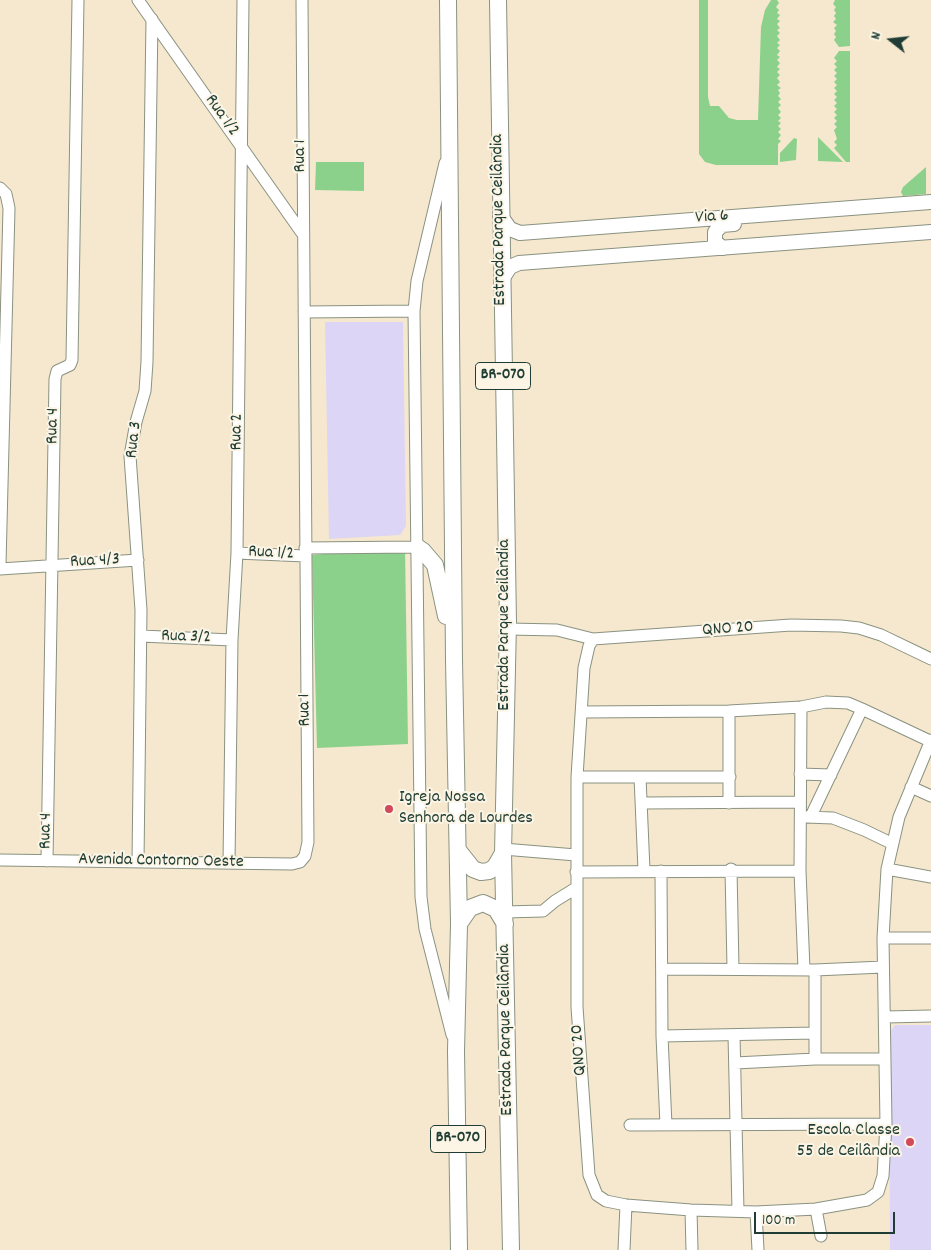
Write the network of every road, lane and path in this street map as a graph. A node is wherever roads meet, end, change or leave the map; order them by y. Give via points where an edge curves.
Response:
1 (78, 0) edge
2 (138, 0) edge
3 (243, 0) edge
4 (302, 0) edge
5 (448, 0) edge
6 (498, 0) edge
7 (152, 18) junction
8 (242, 145) junction
9 (449, 147) junction
10 (0, 188) edge
11 (931, 202) edge
12 (823, 210) junction
13 (500, 215) junction
14 (931, 232) edge
15 (302, 233) junction
16 (723, 248) junction
17 (501, 281) junction
18 (414, 311) junction
19 (304, 312) junction
20 (417, 547) junction
21 (305, 552) junction
22 (237, 553) junction
23 (138, 560) junction
24 (0, 564) edge
25 (52, 565) junction
26 (0, 569) edge
27 (508, 629) junction
28 (141, 636) junction
29 (593, 639) junction
30 (232, 640) junction
31 (931, 659) edge
32 (454, 660) junction
33 (801, 707) junction
34 (862, 708) junction
35 (729, 711) junction
36 (582, 712) junction
37 (931, 740) edge
38 (800, 774) junction
39 (831, 775) junction
40 (577, 777) junction
41 (640, 777) junction
42 (730, 777) junction
43 (911, 787) junction
44 (931, 796) edge
45 (642, 802) junction
46 (800, 802) junction
47 (729, 803) junction
48 (806, 817) junction
49 (891, 843) junction
50 (458, 850) junction
51 (503, 851) junction
52 (576, 855) junction
53 (0, 860) edge
54 (47, 861) junction
55 (138, 862) junction
56 (229, 863) junction
57 (292, 864) joint
58 (731, 869) junction
59 (887, 869) junction
60 (644, 870) junction
61 (661, 871) junction
62 (800, 871) junction
63 (576, 872) junction
64 (931, 877) edge
65 (576, 888) junction
66 (505, 918) junction
67 (459, 924) junction
68 (883, 938) junction
69 (931, 938) edge
70 (883, 967) junction
71 (733, 968) junction
72 (662, 969) junction
73 (809, 969) junction
74 (931, 1016) edge
75 (885, 1017) junction
76 (815, 1033) junction
77 (734, 1035) junction
78 (662, 1036) junction
79 (456, 1051) junction
80 (815, 1059) junction
81 (885, 1059) junction
82 (735, 1063) junction
83 (666, 1124) junction
84 (886, 1124) junction
85 (630, 1125) dead end
86 (735, 1125) junction
87 (626, 1205) junction
88 (816, 1209) junction
89 (691, 1210) junction
90 (738, 1211) junction
91 (756, 1212) junction
92 (821, 1236) dead end
93 (459, 1250) edge
94 (511, 1250) edge
95 (624, 1250) edge
96 (692, 1250) edge
97 (758, 1250) edge

1 - 25 street, Rua 4 via 72,360 70,365 57,371 55,379
2 - 7 street, Rua 1/2
3 - 8 street, Rua 2
4 - 15 street, Rua 1
5 - 9 highway, BR-070
6 - 13 highway, Estrada Parque Ceilândia / BR-070
7 - 8 street, Rua 1/2
7 - 23 street, Rua 3 via 148,362 145,391 130,456
8 - 15 street, Rua 1/2
8 - 22 street, Rua 2
9 - 18 street via 417,281
9 - 32 highway, BR-070
10 - 24 street via 6,194 9,208
11 - 12 main road, Via 6
12 - 13 main road, Via 6 via 520,232 510,229
12 - 16 main road via 792,219 722,225 716,229 714,238
13 - 17 highway, Estrada Parque Ceilândia / BR-070
14 - 16 main road, Via 6
15 - 19 street, Rua 1
16 - 17 main road, Via 6 via 519,263 510,266
17 - 27 highway, Estrada Parque Ceilândia / BR-070
18 - 19 street
18 - 20 street
19 - 21 street, Rua 1
20 - 21 street
20 - 32 highway via 435,565
20 - 79 street via 420,897
21 - 22 street, Rua 1/2
21 - 57 street, Rua 1 via 308,842 305,856
22 - 30 street, Rua 2
23 - 25 street, Rua 4/3
23 - 28 street, Rua 3
25 - 26 street, Rua 4/3
25 - 54 street, Rua 4
27 - 29 street via 557,630
27 - 51 highway, Estrada Parque Ceilândia / BR-070
28 - 30 street, Rua 3/2
28 - 55 street, Rua 3
29 - 31 street, QNO 20 via 791,625 841,626 881,635
29 - 36 street, QNO 20 via 584,668
30 - 56 street, Rua 2
32 - 50 highway, BR-070
33 - 34 street, QNO 20 via 826,702
33 - 35 street, QNO 20
33 - 38 street
34 - 37 street, QNO 20
34 - 39 street
35 - 36 street, QNO 20
35 - 42 street
36 - 40 street, QNO 20
37 - 43 street, QNO 20
38 - 39 street
38 - 46 street
39 - 48 street
40 - 41 street
40 - 52 street, QNO 20
41 - 42 street
41 - 45 street
42 - 47 street
43 - 44 street
43 - 49 street, QNO 20
45 - 47 street
45 - 60 street
46 - 47 street
46 - 48 street
48 - 49 street via 833,818
48 - 62 street
49 - 59 street, QNO 20
50 - 51 highway via 473,869 481,872 489,872 495,867
50 - 67 highway, BR-070
51 - 52 street
51 - 66 highway, Estrada Parque Ceilândia / BR-070
52 - 63 street, QNO 20
53 - 54 street, Avenida Contorno Oeste
54 - 55 street, Avenida Contorno Oeste
55 - 56 street, Avenida Contorno Oeste
56 - 57 street, Avenida Contorno Oeste
58 - 61 street
58 - 62 street
58 - 71 street
59 - 64 street
59 - 68 street, QNO 20
60 - 61 street
60 - 63 street
61 - 72 street
62 - 73 street
63 - 65 street, QNO 20
65 - 66 street via 554,900 544,911
65 - 87 street, QNO 20 via 577,1007 589,1175 597,1195 606,1201
66 - 67 highway via 483,902 470,908
66 - 94 highway, Estrada Parque Ceilândia / BR-070
67 - 79 highway, BR-070
68 - 69 street
68 - 70 street, QNO 20
70 - 73 street
70 - 75 street, QNO 20
71 - 72 street
71 - 73 street
72 - 78 street
73 - 76 street
74 - 75 street
75 - 81 street, QNO 20
76 - 77 street
76 - 80 street
77 - 78 street
77 - 82 street
78 - 83 street
79 - 93 highway, BR-070
80 - 81 street
80 - 82 street
81 - 84 street, QNO 20
82 - 86 street
83 - 85 street
83 - 86 street
84 - 86 street
84 - 88 street, QNO 20 via 883,1176 878,1192 867,1200
86 - 90 street
87 - 89 street, QNO 20
87 - 95 street
88 - 91 street, QNO 20
88 - 92 street
89 - 90 street, QNO 20
89 - 96 street
90 - 91 street, QNO 20
91 - 97 street

